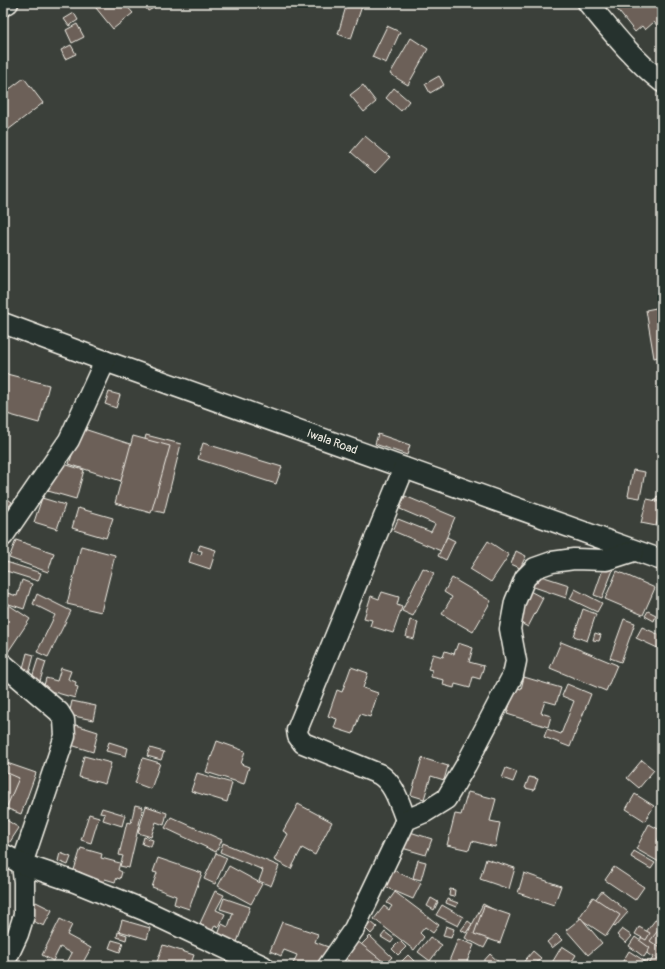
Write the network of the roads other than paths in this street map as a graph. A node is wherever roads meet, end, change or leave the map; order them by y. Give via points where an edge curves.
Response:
1 (8, 3) edge
2 (588, 3) edge
3 (3, 6) edge
4 (662, 82) edge
5 (3, 323) edge
6 (105, 361) junction
7 (404, 468) junction
8 (3, 536) edge
9 (634, 552) junction
10 (662, 560) edge
11 (3, 664) edge
12 (406, 820) junction
13 (3, 854) edge
14 (22, 864) junction
15 (4, 966) edge
16 (263, 966) edge
17 (328, 966) edge

1 - 3 street
2 - 4 street via 628,52
5 - 6 street, Iwala Road
6 - 7 street, Iwala Road
6 - 8 street via 69,440
7 - 9 street, Iwala Road
7 - 12 street via 297,730 303,743 387,779
9 - 10 street, Iwala Road
9 - 12 street via 606,560 574,559 552,562 535,568 525,578 515,602 510,629 516,661 513,675 446,799
11 - 14 street via 59,712 66,726 65,736
12 - 17 street via 354,929
13 - 14 street
14 - 15 street via 24,915
14 - 16 street via 144,910

